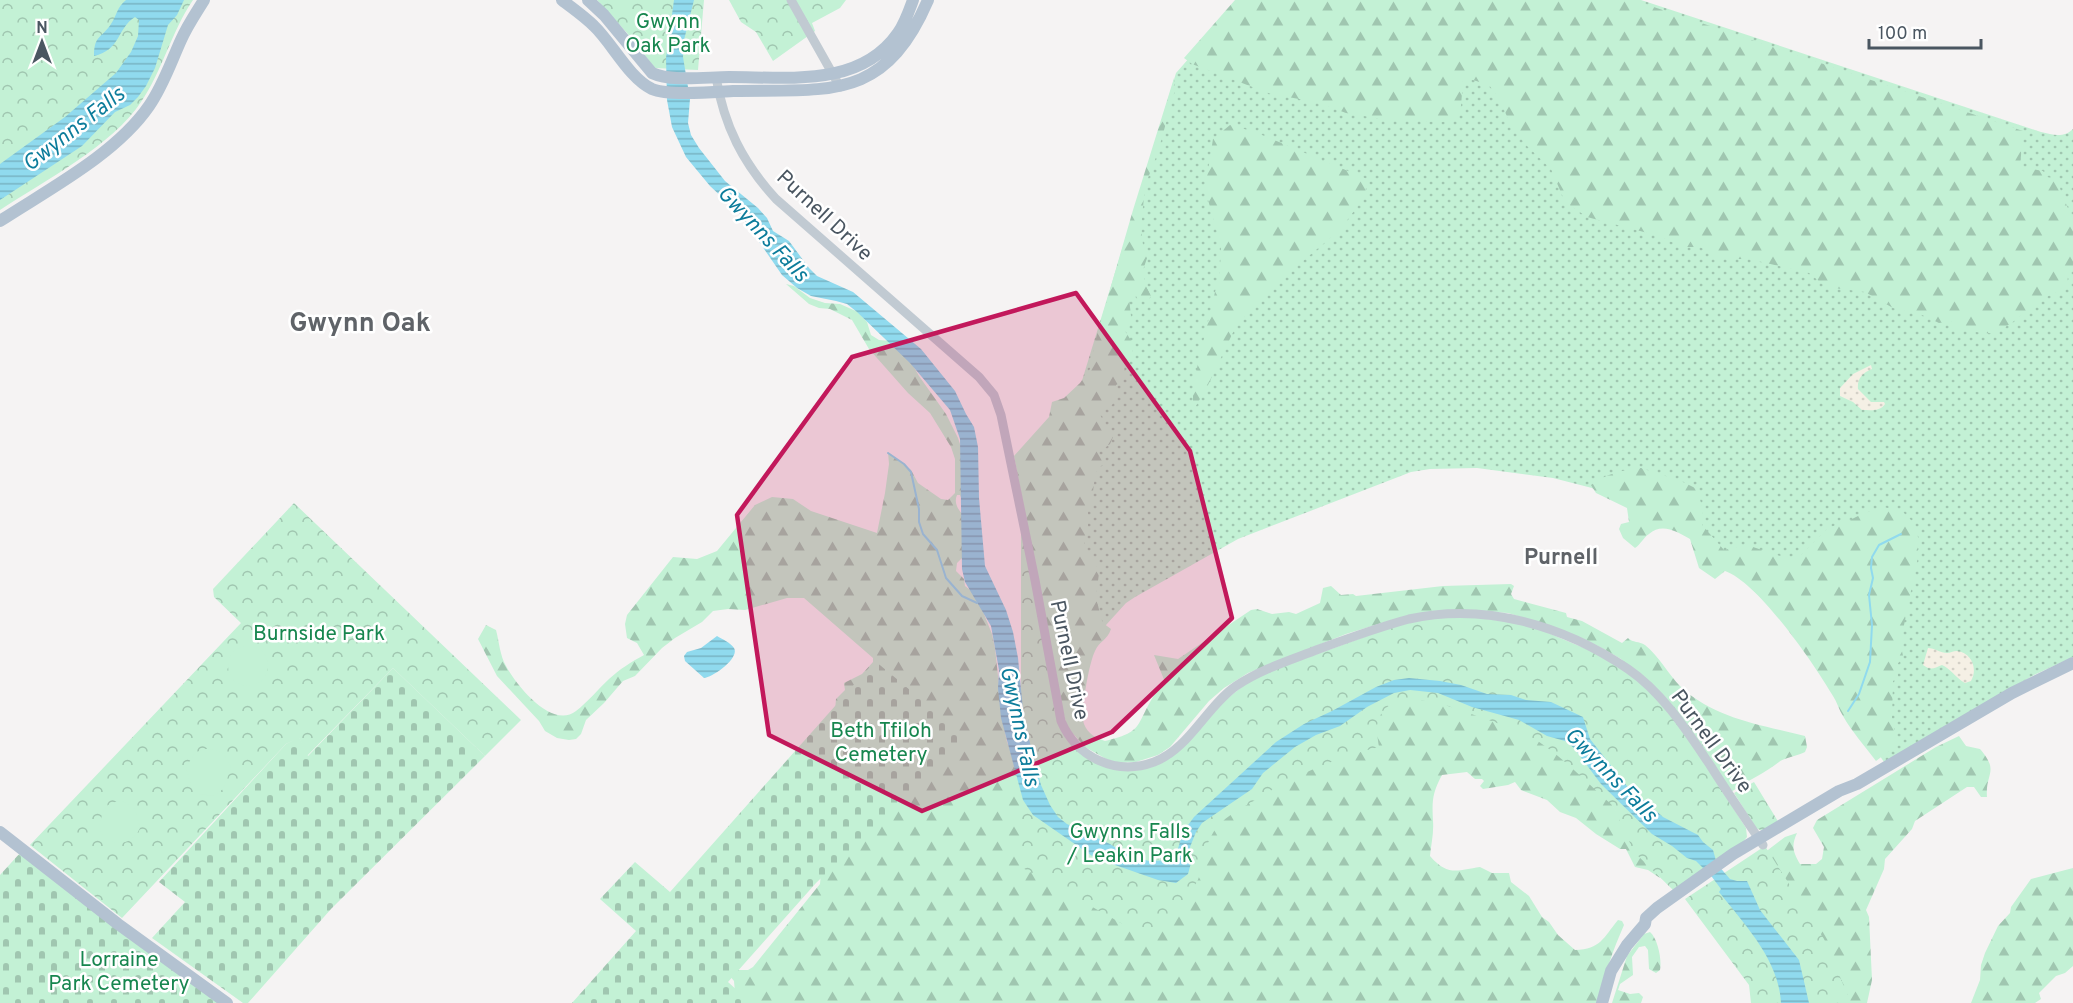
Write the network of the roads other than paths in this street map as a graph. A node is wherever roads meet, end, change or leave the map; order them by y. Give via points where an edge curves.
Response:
1 (204, 0) edge
2 (588, 0) edge
3 (791, 0) edge
4 (914, 0) edge
5 (928, 0) edge
6 (566, 4) edge
7 (598, 10) junction
8 (834, 74) junction
9 (716, 77) junction
10 (840, 87) junction
11 (719, 92) junction
12 (0, 221) edge
13 (2073, 663) edge
14 (0, 832) edge
15 (1761, 842) junction
16 (1618, 960) junction
17 (227, 1003) edge
18 (1602, 1003) edge
19 (1609, 1003) edge

1 - 12 main road via 160,89 130,129 98,157
2 - 7 main road
3 - 8 street
4 - 8 main road via 897,33 879,54
5 - 10 main road via 907,42 887,64
6 - 7 main road via 586,4
6 - 11 main road via 594,26 647,86 662,92
7 - 9 main road via 652,73
8 - 9 main road
8 - 10 street
9 - 11 street, Purnell Drive
10 - 11 main road
11 - 15 street, Purnell Drive via 741,154 776,199 979,377 994,395 1061,721 1068,736 1088,755 1106,764 1127,767 1156,762 1179,746 1214,704 1239,684 1353,636 1432,616 1509,617 1584,643 1638,676 1683,726
13 - 15 main road via 2012,693
14 - 17 main road
15 - 16 main road via 1693,886 1652,923 1645,924
16 - 18 main road
16 - 19 main road

